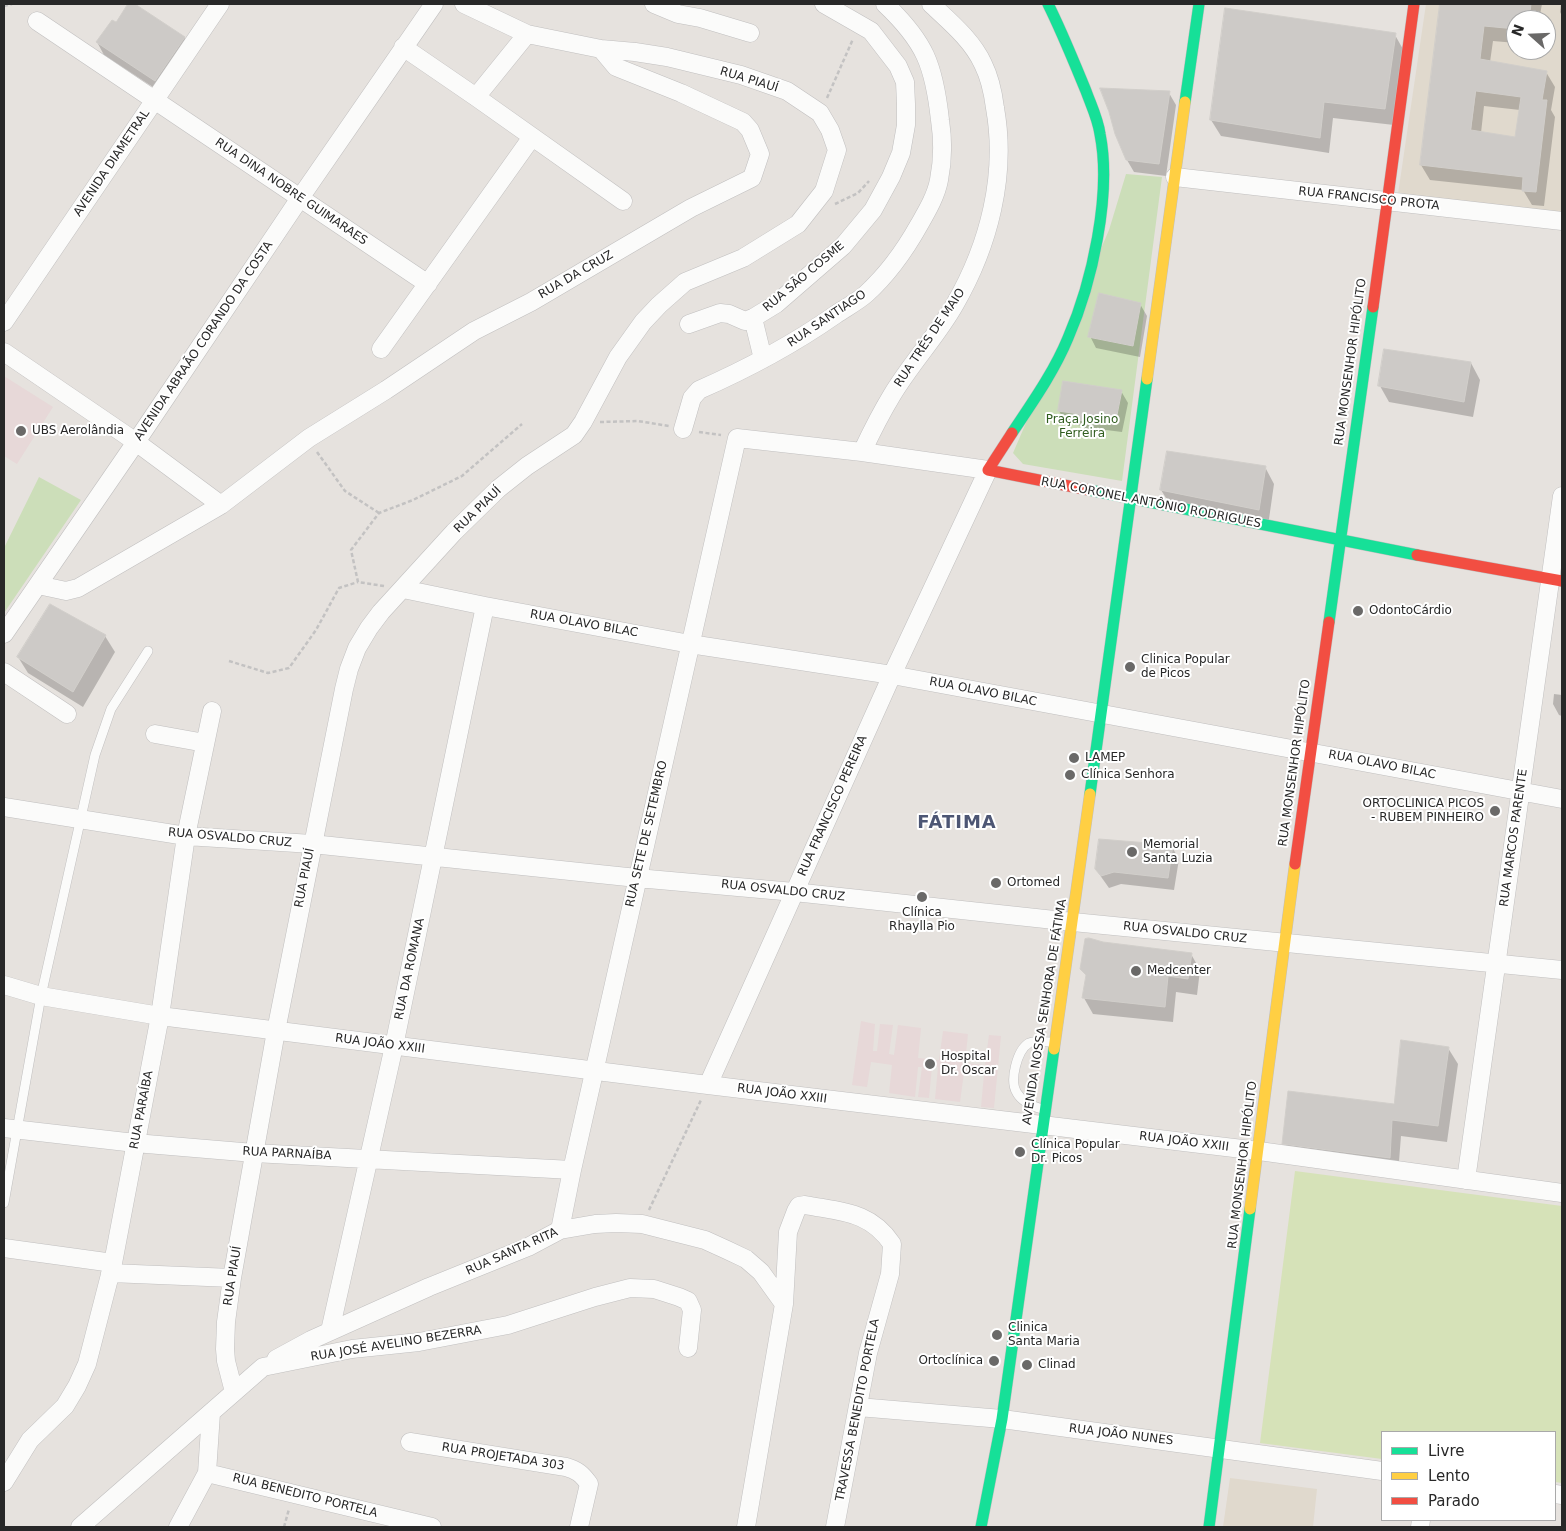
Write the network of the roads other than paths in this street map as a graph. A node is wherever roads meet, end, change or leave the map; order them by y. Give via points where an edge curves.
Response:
1 (220, 4) edge
2 (434, 4) edge
3 (464, 4) edge
4 (654, 4) edge
5 (824, 4) edge
6 (885, 4) edge
7 (932, 4) edge
8 (1048, 4) edge
9 (1199, 4) edge
10 (1414, 4) edge
11 (37, 21) dead end
12 (750, 33) dead end
13 (527, 34) junction
14 (403, 47) junction
15 (600, 50) junction
16 (476, 97) junction
17 (154, 101) junction
18 (532, 136) junction
19 (1175, 177) junction
20 (300, 198) junction
21 (623, 201) dead end
22 (1387, 201) junction
23 (1562, 221) edge
24 (428, 284) junction
25 (753, 318) junction
26 (4, 322) edge
27 (689, 324) dead end
28 (381, 349) dead end
29 (4, 352) edge
30 (763, 359) junction
31 (684, 429) road end
32 (737, 438) joint
33 (136, 442) junction
34 (862, 452) junction
35 (988, 470) junction
36 (1562, 496) edge
37 (1130, 500) junction
38 (221, 505) junction
39 (1341, 541) junction
40 (1556, 580) edge
41 (38, 585) junction
42 (404, 589) junction
43 (485, 606) junction
44 (4, 634) edge
45 (690, 644) junction
46 (148, 651) dead end
47 (4, 672) edge
48 (892, 675) junction
49 (212, 711) dead end
50 (67, 714) dead end
51 (1101, 714) junction
52 (155, 734) dead end
53 (205, 743) junction
54 (1310, 751) junction
55 (1520, 791) junction
56 (1562, 798) edge
57 (4, 807) edge
58 (82, 819) junction
59 (186, 836) junction
60 (312, 844) junction
61 (434, 856) junction
62 (637, 878) junction
63 (794, 892) junction
64 (1073, 922) junction
65 (1285, 943) junction
66 (1498, 962) junction
67 (1562, 970) edge
68 (4, 985) edge
69 (41, 996) junction
70 (160, 1016) junction
71 (276, 1031) junction
72 (1055, 1042) junction
73 (394, 1046) junction
74 (594, 1070) junction
75 (708, 1085) junction
76 (1044, 1117) junction
77 (10, 1129) edge
78 (136, 1143) junction
79 (1258, 1151) junction
80 (254, 1153) junction
81 (368, 1159) junction
82 (572, 1170) junction
83 (1466, 1180) junction
84 (1562, 1193) edge
85 (4, 1203) edge
86 (560, 1230) junction
87 (4, 1248) edge
88 (111, 1268) junction
89 (232, 1278) junction
90 (784, 1304) junction
91 (330, 1331) junction
92 (688, 1348) dead end
93 (262, 1367) junction
94 (234, 1392) junction
95 (858, 1407) junction
96 (211, 1413) junction
97 (1002, 1419) junction
98 (410, 1442) dead end
99 (1220, 1448) junction
100 (1381, 1471) edge
101 (207, 1473) junction
102 (4, 1482) edge
103 (422, 1526) edge
104 (80, 1527) edge
105 (178, 1527) edge
106 (579, 1527) edge
107 (746, 1527) edge
108 (835, 1527) edge
109 (981, 1527) edge
110 (1209, 1527) edge

1 - 17 street, AVENIDA DIAMETRAL
2 - 14 street, AVENIDA ABRAÃO CORANDO DA COSTA
3 - 13 street, RUA PIAUÍ
4 - 12 street via 678,14
5 - 25 street, RUA SÃO COSME via 871,31 898,66 905,82 906,125 900,153 873,210 843,246 776,304
6 - 30 street, RUA SANTIAGO via 914,34 933,72 942,134 939,182 910,241 896,262 866,294 808,334
7 - 34 street, RUA TRÊS DE MAIO via 974,49 991,80 1000,151 997,187 990,218 966,285 892,394
8 - 35 street via 1090,102 1100,136 1103,160 1097,234 1089,274 1071,330 1057,360
9 - 19 street
10 - 22 street, RUA MONSENHOR HIPÓLITO
11 - 17 street, RUA DINA NOBRE GUIMARAES
13 - 15 street, RUA PIAUÍ
13 - 16 street
14 - 16 street
14 - 20 street, AVENIDA ABRAÃO CORANDO DA COSTA
15 - 38 street, RUA DA CRUZ via 616,66 743,122 760,154 752,178 691,208 531,302 474,331 310,438
15 - 42 street, RUA PIAUÍ via 667,57 786,91 820,113 830,130 837,150 824,190 798,224 743,258 685,282 659,305 618,357 574,435 498,489 454,532
16 - 18 street
17 - 20 street, RUA DINA NOBRE GUIMARAES
17 - 26 street, AVENIDA DIAMETRAL
18 - 21 street
18 - 24 street
19 - 22 street, RUA FRANCISCO PROTA
19 - 37 street
20 - 24 street, RUA DINA NOBRE GUIMARAES
20 - 33 street, AVENIDA ABRAÃO CORANDO DA COSTA
22 - 23 street, RUA FRANCISCO PROTA
22 - 39 street, RUA MONSENHOR HIPÓLITO
24 - 28 street
25 - 27 street via 745,320 720,313
25 - 30 street, RUA SÃO COSME
29 - 33 street
30 - 31 street, RUA SANTIAGO via 699,390 692,398
32 - 34 street, RUA CORONEL ANTÔNIO RODRIGUES
32 - 45 street, RUA SETE DE SETEMBRO
33 - 38 street
33 - 41 street, AVENIDA ABRAÃO CORANDO DA COSTA
34 - 35 street, RUA CORONEL ANTÔNIO RODRIGUES
35 - 37 street, RUA CORONEL ANTÔNIO RODRIGUES
35 - 48 street, RUA FRANCISCO PEREIRA
36 - 40 street, RUA MARCOS PARENTE
37 - 39 street, RUA CORONEL ANTÔNIO RODRIGUES
37 - 51 street, AVENIDA NOSSA SENHORA DE FÁTIMA
38 - 41 street, RUA DA CRUZ via 78,588 66,591
39 - 40 street, RUA CORONEL ANTÔNIO RODRIGUES
39 - 54 street, RUA MONSENHOR HIPÓLITO
40 - 55 street, RUA MARCOS PARENTE
41 - 44 street, AVENIDA ABRAÃO CORANDO DA COSTA
42 - 43 street, RUA OLAVO BILAC
42 - 60 street, RUA PIAUÍ via 369,628 349,669
43 - 45 street, RUA OLAVO BILAC
43 - 61 street, RUA DA ROMANA
45 - 48 street, RUA OLAVO BILAC
45 - 62 street, RUA SETE DE SETEMBRO
46 - 58 lane via 112,709 95,755
47 - 50 street
48 - 51 street, RUA OLAVO BILAC
48 - 63 street, RUA FRANCISCO PEREIRA
49 - 53 street, RUA PARAÍBA
51 - 54 street, RUA OLAVO BILAC
51 - 64 street, AVENIDA NOSSA SENHORA DE FÁTIMA
52 - 53 street
53 - 59 street, RUA PARAÍBA
54 - 55 street, RUA OLAVO BILAC
54 - 65 street, RUA MONSENHOR HIPÓLITO
55 - 56 street, RUA OLAVO BILAC
55 - 66 street, RUA MARCOS PARENTE
57 - 58 street, RUA OSVALDO CRUZ
58 - 59 street, RUA OSVALDO CRUZ
58 - 69 lane
59 - 60 street, RUA OSVALDO CRUZ
59 - 70 street, RUA PARAÍBA
60 - 61 street, RUA OSVALDO CRUZ
60 - 71 street, RUA PIAUÍ
61 - 62 street, RUA OSVALDO CRUZ
61 - 73 street, RUA DA ROMANA
62 - 63 street, RUA OSVALDO CRUZ
62 - 74 street, RUA SETE DE SETEMBRO
63 - 64 street, RUA OSVALDO CRUZ
63 - 75 street, RUA FRANCISCO PEREIRA
64 - 65 street, RUA OSVALDO CRUZ
64 - 72 street, AVENIDA NOSSA SENHORA DE FÁTIMA
65 - 66 street, RUA OSVALDO CRUZ
65 - 79 street, RUA MONSENHOR HIPÓLITO
66 - 67 street, RUA OSVALDO CRUZ
66 - 83 street, RUA MARCOS PARENTE
68 - 69 street, RUA JOÃO XXIII
69 - 70 street, RUA JOÃO XXIII
69 - 77 lane
70 - 71 street, RUA JOÃO XXIII
70 - 78 street, RUA PARAÍBA
71 - 73 street, RUA JOÃO XXIII
71 - 80 street, RUA PIAUÍ
72 - 76 street, AVENIDA NOSSA SENHORA DE FÁTIMA
72 - 76 lane via 1027,1044 1019,1054 1015,1068 1014,1088
73 - 74 street, RUA JOÃO XXIII
73 - 81 street, RUA DA ROMANA
74 - 75 street, RUA JOÃO XXIII
74 - 82 street, RUA SETE DE SETEMBRO
75 - 76 street, RUA JOÃO XXIII
76 - 79 street, RUA JOÃO XXIII
76 - 97 street, AVENIDA NOSSA SENHORA DE FÁTIMA
77 - 78 street, RUA PARNAÍBA
77 - 85 lane
78 - 80 street, RUA PARNAÍBA
78 - 88 street, RUA PARAÍBA
79 - 83 street, RUA JOÃO XXIII
79 - 99 street, RUA MONSENHOR HIPÓLITO
80 - 81 street, RUA PARNAÍBA
80 - 89 street, RUA PIAUÍ
81 - 82 street, RUA PARNAÍBA
81 - 91 street, RUA DA ROMANA
82 - 86 street, RUA SETE DE SETEMBRO
83 - 84 street, RUA JOÃO XXIII
86 - 90 street, RUA SANTA RITA via 595,1224 642,1224 705,1240 746,1260 761,1272
86 - 91 street, RUA SANTA RITA via 528,1248
87 - 88 street
88 - 89 street
88 - 102 street, RUA PARAÍBA via 87,1364 77,1386 65,1406 30,1440
89 - 94 street, RUA PIAUÍ via 225,1349
90 - 95 street, TRAVESSA BENEDITO PORTELA via 788,1232 799,1206 862,1217 877,1226 892,1244 890,1274 868,1353
90 - 107 street
91 - 93 street, RUA SANTA RITA
92 - 93 street, RUA JOSÉ AVELINO BEZERRA via 692,1310 688,1302 654,1289 630,1288 508,1325 419,1342 352,1349
93 - 94 street
94 - 96 street
95 - 97 street, RUA JOÃO NUNES
95 - 108 street, TRAVESSA BENEDITO PORTELA
96 - 101 street
96 - 104 street
97 - 99 street, RUA JOÃO NUNES
97 - 109 street, AVENIDA NOSSA SENHORA DE FÁTIMA
98 - 106 street, RUA PROJETADA 303 via 576,1470 589,1484
99 - 100 street, RUA JOÃO NUNES
99 - 110 street, RUA MONSENHOR HIPÓLITO
101 - 103 street, RUA BENEDITO PORTELA
101 - 105 street

